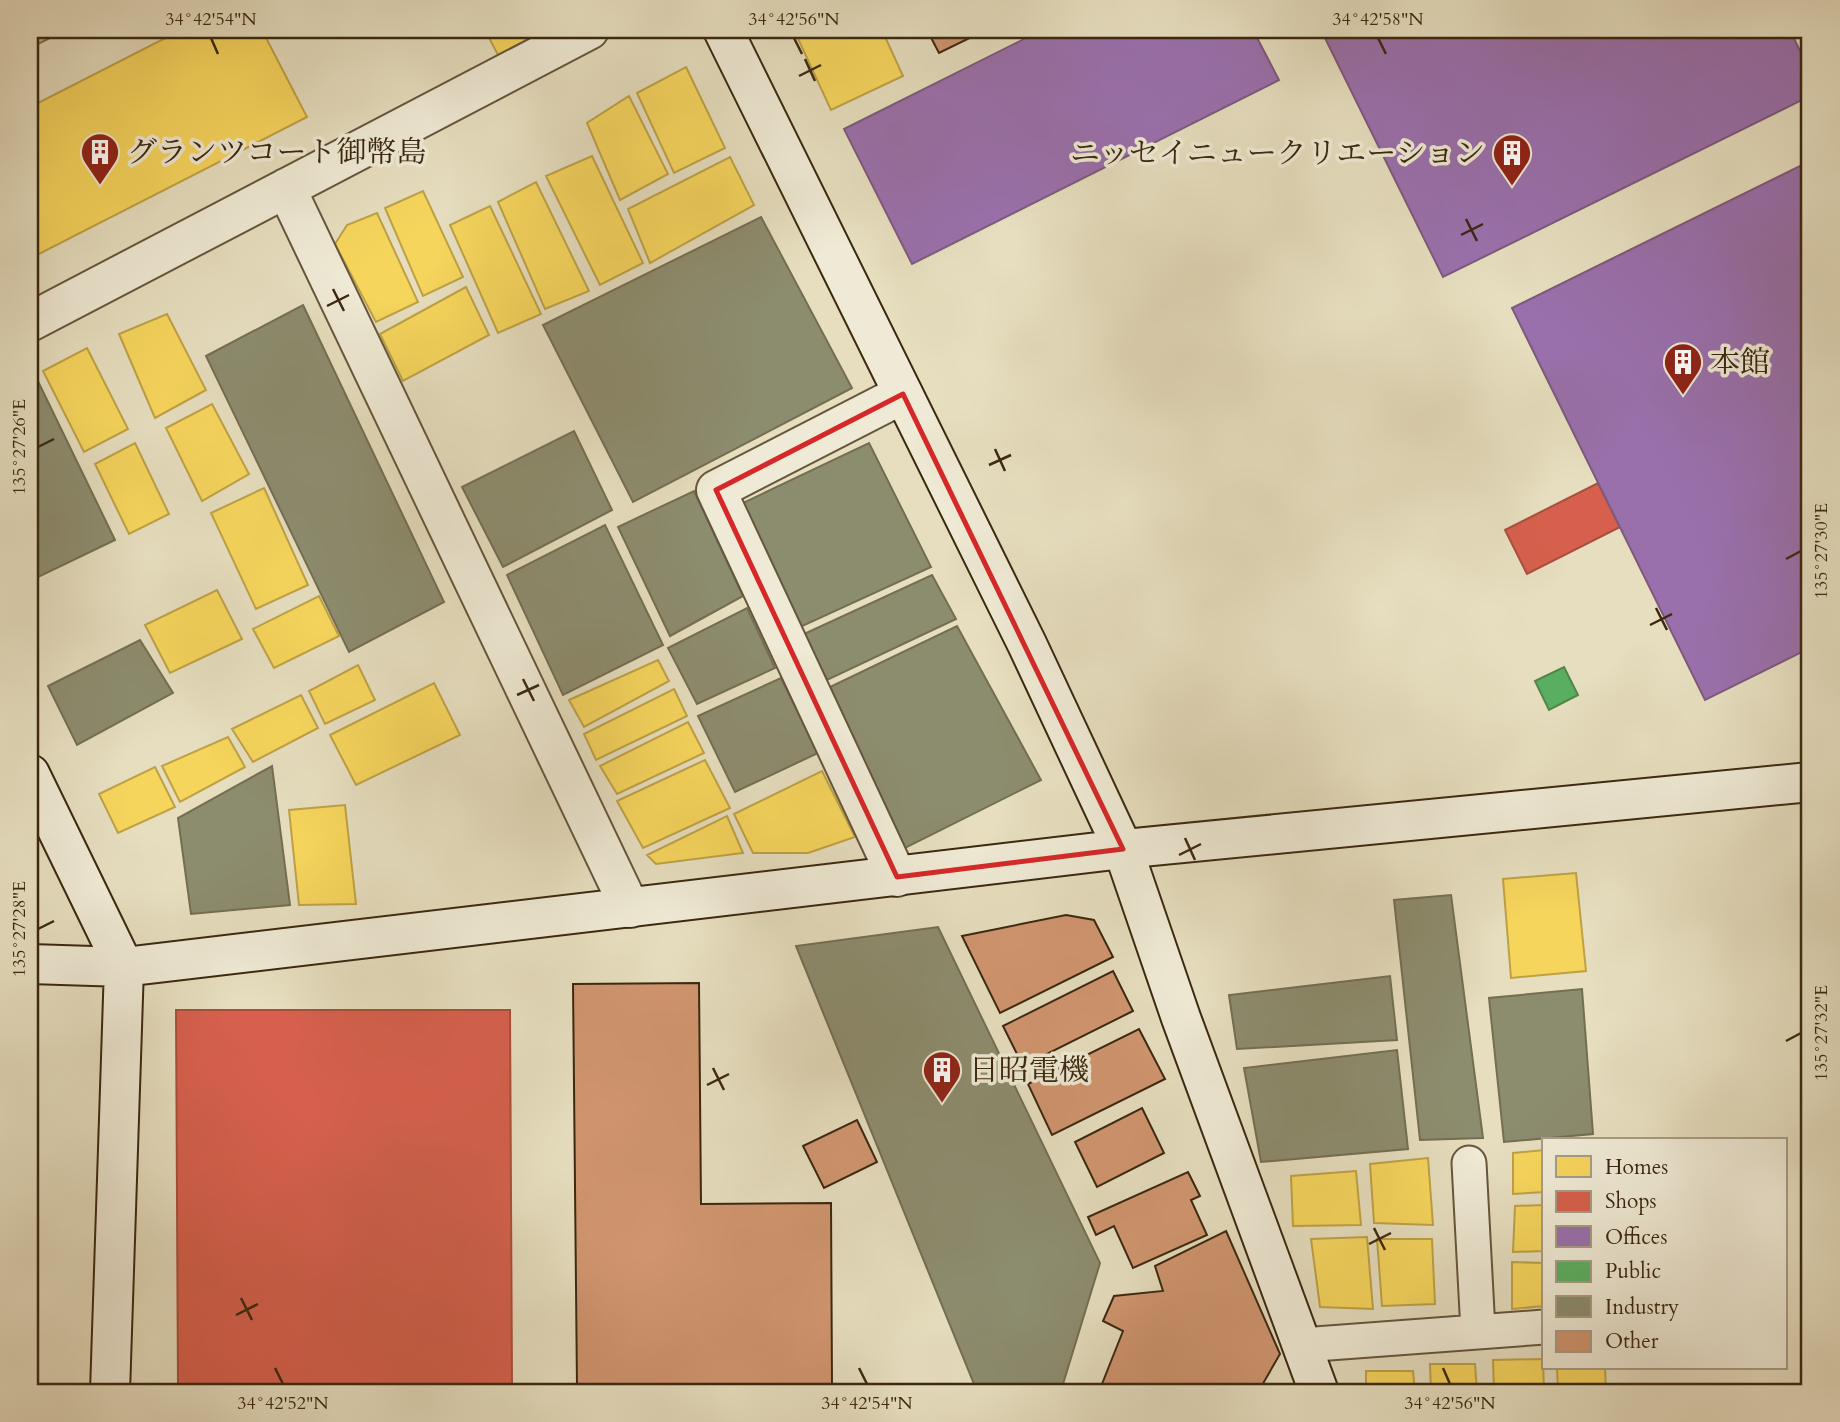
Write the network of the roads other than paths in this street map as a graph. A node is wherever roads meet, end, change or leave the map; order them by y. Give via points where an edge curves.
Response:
1 (589, 30) edge
2 (723, 30) edge
3 (286, 188) junction
4 (30, 321) edge
5 (903, 394) junction
6 (30, 774) edge
7 (1810, 782) edge
8 (1123, 849) junction
9 (897, 877) junction
10 (630, 908) junction
11 (30, 964) edge
12 (124, 967) junction
13 (1469, 1163) dead end
14 (1542, 1327) edge
15 (1478, 1331) junction
16 (1302, 1345) junction
17 (110, 1392) edge
18 (1319, 1392) edge

1 - 3 street
2 - 5 street
3 - 4 street
3 - 10 street
5 - 8 street
5 - 9 street via 716,490
6 - 12 street
7 - 8 street
8 - 9 street
8 - 16 street
9 - 10 street
10 - 12 street
11 - 12 street
12 - 17 street
13 - 15 lane
14 - 15 lane
15 - 16 lane
16 - 18 street

